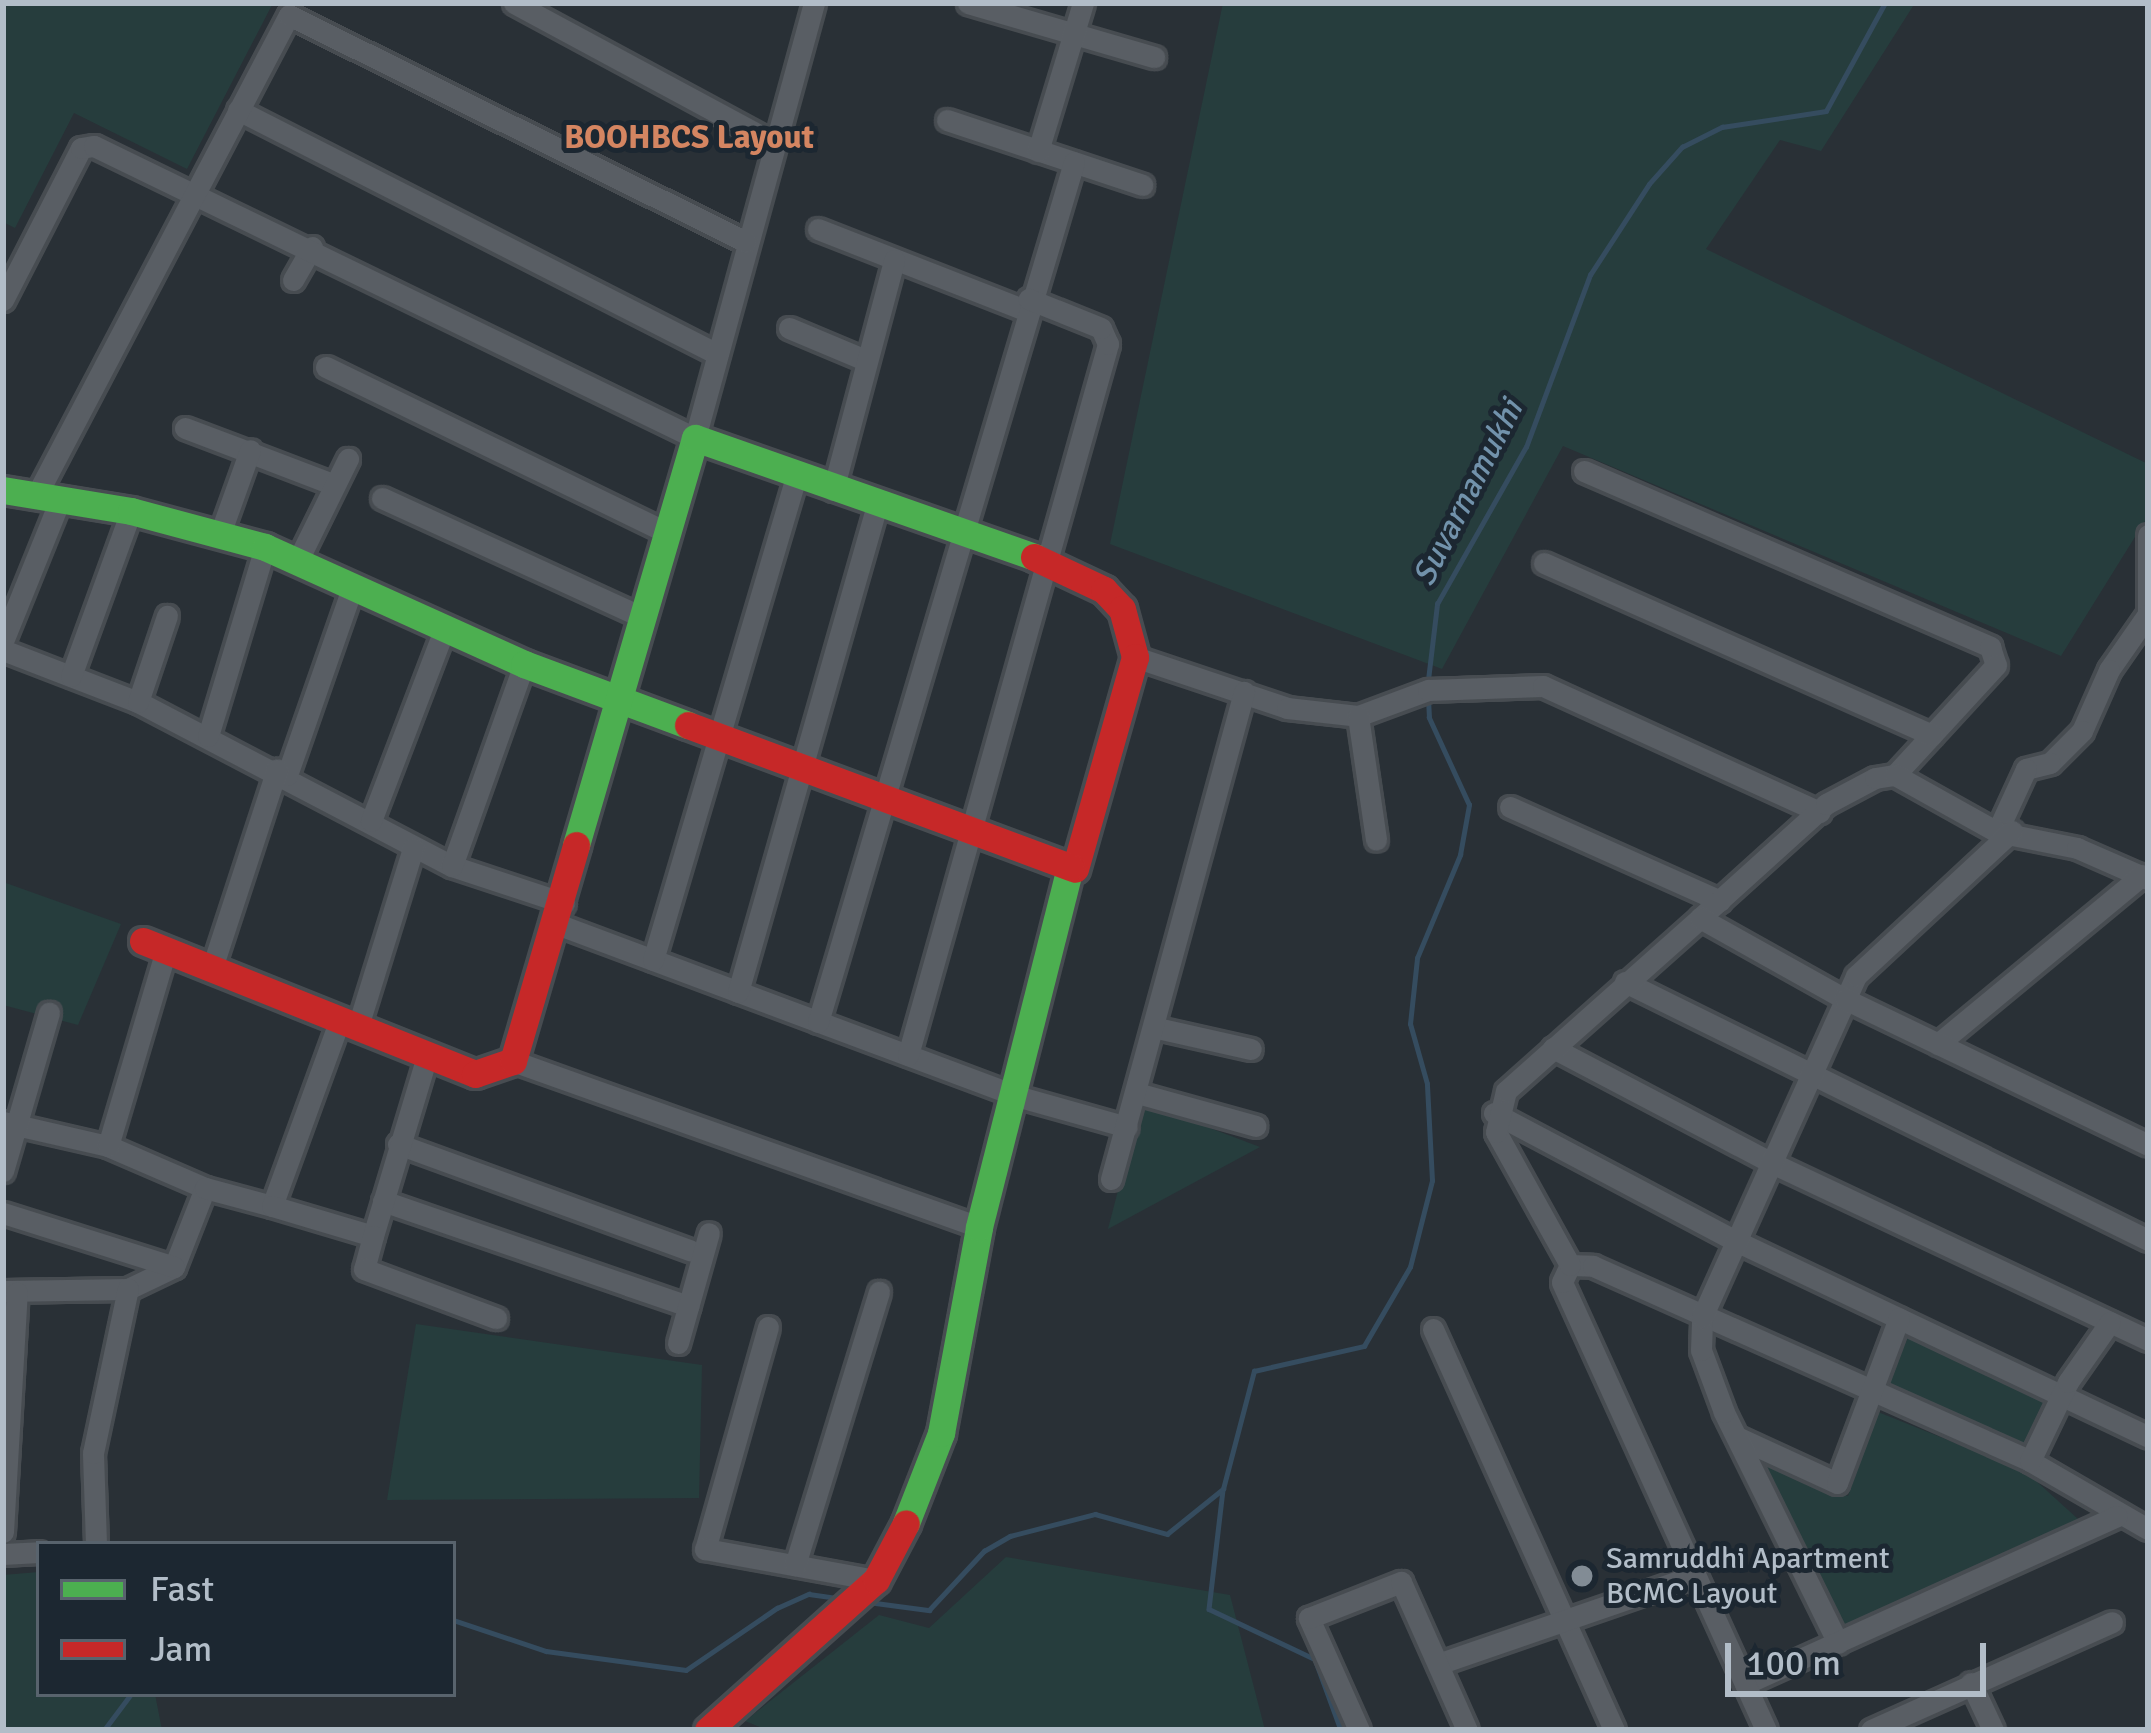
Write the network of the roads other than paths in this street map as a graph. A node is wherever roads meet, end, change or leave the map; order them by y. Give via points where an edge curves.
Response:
1 (514, 3) edge
2 (968, 3) edge
3 (1083, 3) edge
4 (810, 5) edge
5 (292, 9) edge
6 (1074, 33) junction
7 (1154, 57) dead end
8 (238, 110) junction
9 (946, 120) dead end
10 (772, 142) junction
11 (1038, 151) junction
12 (1074, 162) junction
13 (1142, 184) dead end
14 (195, 190) junction
15 (818, 229) dead end
16 (746, 242) junction
17 (312, 248) junction
18 (893, 260) junction
19 (293, 280) dead end
20 (3, 300) edge
21 (1027, 305) junction
22 (789, 328) dead end
23 (717, 354) junction
24 (865, 360) junction
25 (326, 367) dead end
26 (185, 428) dead end
27 (694, 438) junction
28 (250, 450) junction
29 (348, 459) dead end
30 (1584, 471) dead end
31 (796, 477) junction
32 (335, 485) junction
33 (3, 490) edge
34 (833, 490) junction
35 (48, 498) junction
36 (382, 498) dead end
37 (877, 505) junction
38 (131, 511) junction
39 (668, 532) junction
40 (220, 534) junction
41 (960, 534) junction
42 (2148, 535) edge
43 (266, 548) junction
44 (298, 560) junction
45 (1042, 560) junction
46 (1544, 562) dead end
47 (353, 585) junction
48 (167, 616) dead end
49 (644, 618) junction
50 (445, 627) junction
51 (3, 641) edge
52 (3, 650) edge
53 (1135, 657) junction
54 (524, 664) junction
55 (71, 676) junction
56 (1244, 692) junction
57 (138, 701) junction
58 (621, 701) junction
59 (1358, 716) junction
60 (1932, 735) junction
61 (208, 736) junction
62 (722, 737) junction
63 (799, 763) junction
64 (282, 772) junction
65 (1894, 775) junction
66 (883, 796) junction
67 (1510, 807) dead end
68 (1820, 812) junction
69 (371, 821) junction
70 (969, 828) junction
71 (2004, 831) junction
72 (1376, 840) dead end
73 (413, 848) junction
74 (452, 866) junction
75 (1076, 869) junction
76 (2145, 877) edge
77 (1720, 901) junction
78 (560, 914) junction
79 (1700, 918) junction
80 (154, 946) joint
81 (652, 960) junction
82 (212, 968) junction
83 (1625, 982) junction
84 (738, 992) junction
85 (1844, 999) junction
86 (50, 1013) dead end
87 (818, 1022) junction
88 (349, 1023) junction
89 (1157, 1028) junction
90 (1939, 1044) junction
91 (1552, 1048) junction
92 (1251, 1049) dead end
93 (908, 1055) junction
94 (427, 1056) junction
95 (513, 1060) junction
96 (1812, 1078) junction
97 (1138, 1093) junction
98 (1016, 1096) junction
99 (1495, 1113) junction
100 (10, 1125) edge
101 (1256, 1126) dead end
102 (1127, 1127) junction
103 (398, 1144) junction
104 (108, 1145) junction
105 (2148, 1145) edge
106 (1774, 1164) junction
107 (3, 1171) edge
108 (1111, 1179) dead end
109 (205, 1188) junction
110 (383, 1201) junction
111 (272, 1206) junction
112 (3, 1213) edge
113 (979, 1227) junction
114 (709, 1234) dead end
115 (374, 1236) junction
116 (2148, 1240) edge
117 (1736, 1241) junction
118 (690, 1250) dead end
119 (1570, 1265) junction
120 (174, 1267) junction
121 (128, 1289) junction
122 (10, 1292) edge
123 (879, 1292) dead end
124 (688, 1306) junction
125 (1702, 1317) junction
126 (496, 1318) dead end
127 (1899, 1318) junction
128 (2110, 1322) junction
129 (768, 1327) dead end
130 (1433, 1329) dead end
131 (2148, 1340) edge
132 (677, 1343) dead end
133 (1871, 1394) junction
134 (2060, 1396) junction
135 (1737, 1437) junction
136 (2148, 1437) edge
137 (2030, 1461) junction
138 (2117, 1516) junction
139 (2148, 1529) edge
140 (3, 1532) edge
141 (95, 1541) edge
142 (36, 1552) edge
143 (3, 1553) edge
144 (795, 1565) junction
145 (1694, 1576) junction
146 (876, 1580) junction
147 (1565, 1619) junction
148 (2113, 1622) dead end
149 (1838, 1643) junction
150 (1438, 1664) junction
151 (1971, 1683) junction
152 (1745, 1684) junction
153 (1902, 1724) edge
154 (708, 1730) edge
155 (1359, 1730) edge
156 (1467, 1730) edge
157 (1614, 1730) edge
158 (1766, 1730) edge
159 (1871, 1730) edge
160 (1993, 1730) edge

1 - 10 street
2 - 6 street
3 - 6 street
4 - 10 street
5 - 8 street
5 - 16 street
6 - 7 street
6 - 11 street
8 - 14 street
8 - 23 street
9 - 11 street
10 - 16 street
11 - 12 street
12 - 13 street
12 - 21 street
14 - 17 street
14 - 20 street via 94,146 81,148
14 - 35 street
15 - 18 street
16 - 23 street
17 - 19 street
17 - 27 street
18 - 21 street
18 - 24 street
21 - 41 street
21 - 45 street via 1101,328 1108,344
22 - 24 street
23 - 27 street
24 - 34 street
25 - 39 street
26 - 28 street
27 - 31 street
27 - 39 street
28 - 32 street
28 - 40 street
29 - 32 street
30 - 60 street via 1990,647 1996,665
31 - 34 street
31 - 62 street
32 - 44 street
33 - 35 street
34 - 37 street
35 - 38 street
35 - 51 street
36 - 49 street
37 - 41 street
37 - 63 street
38 - 40 street
38 - 55 street
39 - 49 street
40 - 43 street
41 - 45 street
41 - 66 street
42 - 71 street via 2148,614 2082,730 2050,763 2026,769
43 - 44 street
43 - 61 street
44 - 47 street
45 - 53 street via 1113,599 1133,634
45 - 70 street
46 - 60 street
47 - 50 street
47 - 64 street
48 - 57 street
49 - 58 street
50 - 54 street
50 - 69 street
52 - 55 street
53 - 56 street
53 - 75 street
54 - 58 street
54 - 74 street
55 - 57 street
56 - 59 street via 1287,708
56 - 89 street
57 - 61 street
58 - 62 street
58 - 78 street
59 - 68 street via 1428,690 1543,686
59 - 72 street
60 - 65 street
61 - 64 street
62 - 63 street
62 - 81 street
63 - 66 street
63 - 84 street
64 - 69 street
64 - 82 street
65 - 68 street
65 - 71 street
66 - 70 street
66 - 87 street
67 - 77 street
68 - 77 street
69 - 73 street
70 - 75 street
70 - 93 street
71 - 76 street
71 - 85 street via 1856,976
73 - 74 street
73 - 88 street
74 - 78 street
75 - 98 street
76 - 90 street
77 - 79 street
78 - 81 street
78 - 95 street
79 - 83 street
79 - 85 street
80 - 82 street
80 - 104 street
81 - 84 street
82 - 88 street
83 - 91 street
83 - 96 street
84 - 87 street
85 - 90 street
85 - 96 street
86 - 100 street
87 - 93 street
88 - 94 street
88 - 111 street
89 - 92 street
89 - 97 street
90 - 105 street
91 - 99 street via 1506,1091
91 - 106 street
93 - 98 street
94 - 95 street via 475,1074
94 - 103 street
95 - 113 street
96 - 106 street
96 - 116 street
97 - 101 street
97 - 102 street
98 - 102 street
98 - 113 street
99 - 117 street
99 - 119 street via 1496,1132
100 - 104 street
100 - 107 street
102 - 108 street
103 - 110 street
103 - 118 street
104 - 109 street
106 - 117 street
106 - 128 street
109 - 111 street
109 - 120 street
110 - 115 street
110 - 124 street
111 - 115 street
112 - 120 street
113 - 146 street via 940,1433
114 - 124 street
115 - 126 street via 364,1269
117 - 125 street
117 - 127 street
119 - 125 street via 1593,1266
119 - 145 street via 1562,1282
120 - 121 street
121 - 122 street
121 - 141 street via 93,1453
122 - 140 street
123 - 144 street
124 - 132 street
125 - 133 street
125 - 135 street via 1701,1350
127 - 133 street
127 - 134 street
128 - 131 street
128 - 134 street
129 - 144 street via 705,1549
130 - 147 street
133 - 135 street via 1837,1483
133 - 137 street
134 - 136 street
134 - 137 street
135 - 149 street
137 - 138 street
138 - 139 street
138 - 149 street
142 - 143 street
144 - 146 street
145 - 147 street
145 - 152 street
146 - 154 street
147 - 150 street
147 - 157 street
148 - 151 street
149 - 152 street
150 - 155 street via 1401,1582 1310,1618
150 - 156 street
151 - 153 street
151 - 160 street
152 - 158 street
153 - 159 street

